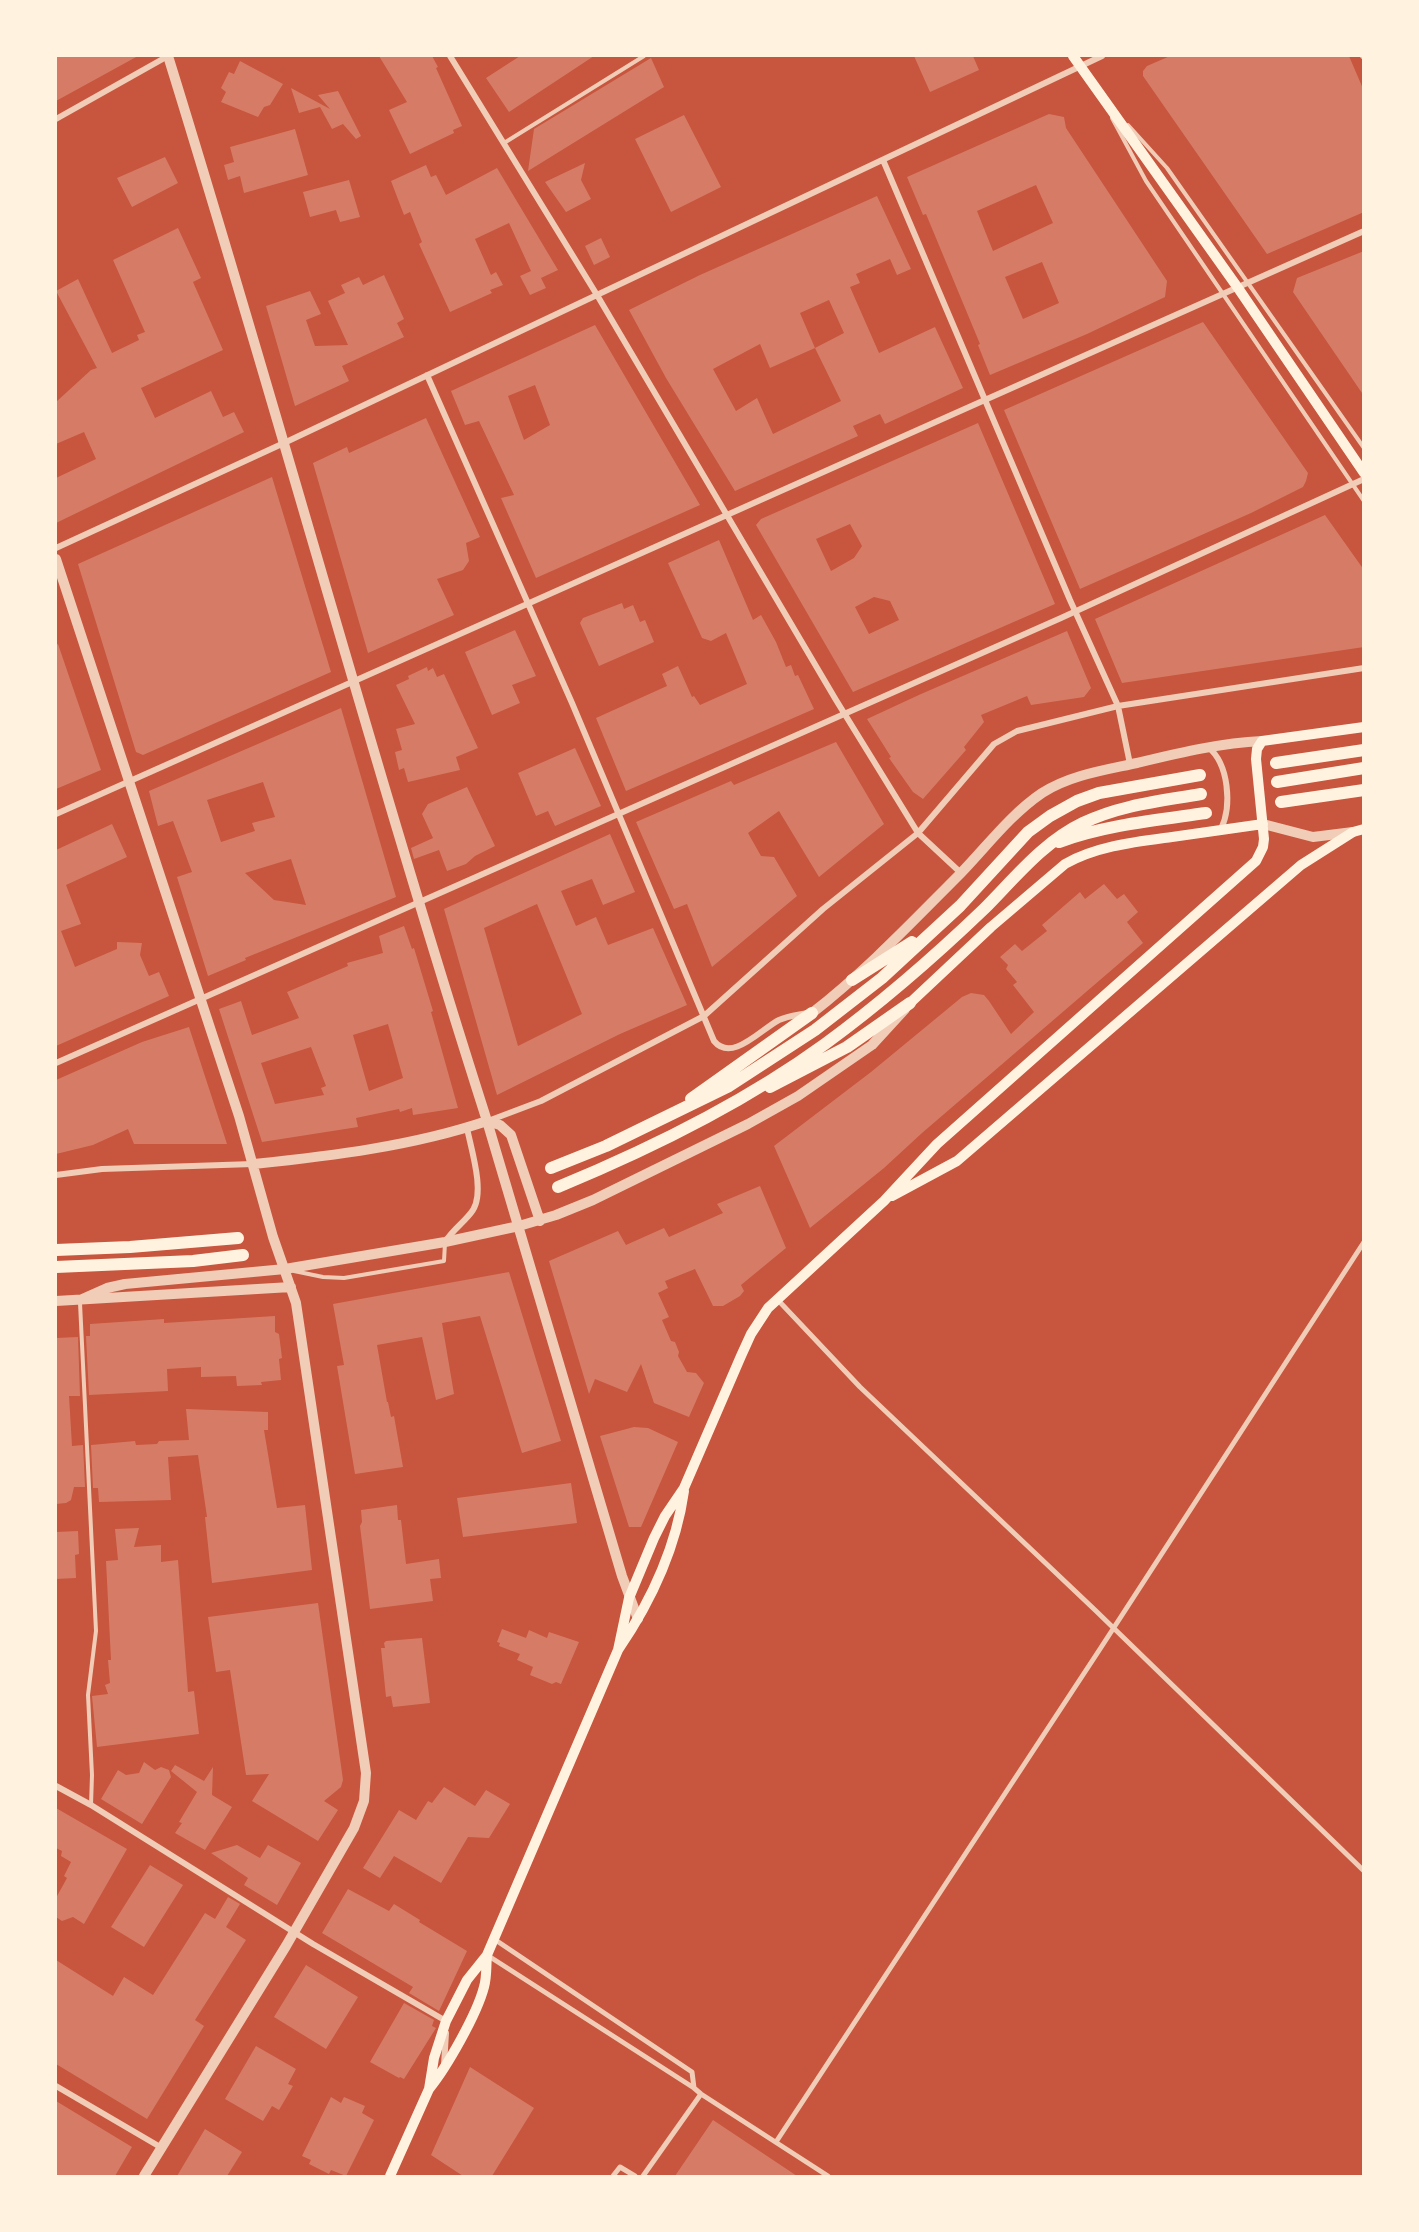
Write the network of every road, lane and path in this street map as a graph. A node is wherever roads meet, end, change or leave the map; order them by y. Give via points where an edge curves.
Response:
1 (168, 56) edge
2 (450, 56) edge
3 (644, 56) edge
4 (1073, 56) edge
5 (1102, 56) edge
6 (1080, 66) junction
7 (1099, 93) junction
8 (56, 119) edge
9 (504, 143) junction
10 (883, 160) junction
11 (1364, 231) edge
12 (1243, 285) junction
13 (1223, 294) junction
14 (597, 295) junction
15 (427, 375) junction
16 (985, 399) junction
17 (284, 443) junction
18 (1364, 448) edge
19 (1364, 473) edge
20 (1364, 479) edge
21 (1352, 484) junction
22 (1364, 501) edge
23 (727, 514) junction
24 (56, 548) edge
25 (56, 559) edge
26 (528, 603) junction
27 (1075, 612) junction
28 (1364, 668) edge
29 (354, 681) junction
30 (1118, 706) junction
31 (845, 714) junction
32 (1364, 727) edge
33 (1262, 741) junction
34 (1208, 747) junction
35 (1364, 750) edge
36 (1276, 763) dead end
37 (1130, 764) junction
38 (1364, 768) edge
39 (1200, 775) dead end
40 (128, 782) junction
41 (1277, 782) dead end
42 (1364, 790) edge
43 (1201, 794) dead end
44 (1281, 802) dead end
45 (1206, 813) dead end
46 (56, 814) edge
47 (618, 814) junction
48 (1263, 824) junction
49 (1221, 830) junction
50 (1358, 831) edge
51 (918, 833) junction
52 (1050, 846) junction
53 (961, 873) junction
54 (418, 902) junction
55 (938, 925) junction
56 (852, 980) junction
57 (200, 999) junction
58 (910, 1003) junction
59 (812, 1013) junction
60 (704, 1016) junction
61 (56, 1063) edge
62 (738, 1100) junction
63 (666, 1117) junction
64 (487, 1121) junction
65 (467, 1128) junction
66 (254, 1164) junction
67 (551, 1168) dead end
68 (56, 1175) edge
69 (558, 1187) dead end
70 (884, 1201) junction
71 (540, 1221) junction
72 (519, 1226) junction
73 (238, 1238) dead end
74 (445, 1242) junction
75 (1364, 1242) edge
76 (56, 1250) edge
77 (243, 1255) dead end
78 (119, 1264) junction
79 (56, 1267) edge
80 (285, 1269) junction
81 (56, 1273) edge
82 (291, 1287) junction
83 (776, 1298) junction
84 (80, 1300) junction
85 (56, 1301) edge
86 (684, 1488) junction
87 (629, 1598) junction
88 (638, 1619) junction
89 (1114, 1628) junction
90 (618, 1650) junction
91 (56, 1786) edge
92 (92, 1805) junction
93 (1364, 1871) edge
94 (294, 1932) junction
95 (494, 1939) junction
96 (487, 1955) junction
97 (446, 2021) junction
98 (443, 2070) junction
99 (56, 2086) edge
100 (694, 2088) junction
101 (429, 2089) junction
102 (701, 2094) junction
103 (776, 2142) junction
104 (162, 2148) junction
105 (144, 2176) edge
106 (390, 2176) edge
107 (613, 2176) edge
108 (635, 2176) edge
109 (643, 2176) edge
110 (828, 2176) edge

1 - 8 street
1 - 17 street
2 - 9 street
3 - 9 lane
4 - 6 main road
5 - 6 street
6 - 7 main road
6 - 10 street
7 - 12 main road
7 - 13 lane via 1137,168
9 - 14 street
10 - 14 street
10 - 16 street
11 - 12 street
12 - 13 street
12 - 18 lane
12 - 19 main road
13 - 16 street
13 - 21 lane
14 - 15 street
14 - 23 street
15 - 17 street
15 - 26 street
16 - 23 street
16 - 27 street
17 - 24 street
17 - 29 street
20 - 21 street
21 - 22 lane
21 - 27 street
23 - 26 street
23 - 31 street
25 - 40 street
26 - 29 street
26 - 47 street
27 - 30 street
27 - 31 street
28 - 30 street
29 - 40 street
29 - 54 street
30 - 37 street
30 - 51 street via 1017,731 994,744
31 - 47 street
31 - 51 street
32 - 33 main road
33 - 34 street
33 - 48 main road via 1256,759
34 - 37 street
34 - 49 street via 1218,756 1223,770 1227,807
35 - 36 main road
37 - 53 street via 1081,776 1041,794
38 - 41 main road
39 - 55 main road via 1112,790 1067,806 1028,832
40 - 46 street
40 - 57 street
42 - 44 main road
43 - 52 main road via 1108,812 1075,827
45 - 52 main road via 1087,833
47 - 54 street
47 - 60 street
48 - 49 main road
48 - 50 street via 1313,837
48 - 70 main road via 1263,847 1252,866 937,1144
49 - 58 main road via 1115,846 1070,861
50 - 70 main road via 1301,865 957,1161
51 - 53 street
51 - 60 street via 824,909
52 - 62 main road via 883,999 818,1049
53 - 56 street
54 - 57 street
54 - 64 street
55 - 56 main road
55 - 63 main road via 882,978 814,1030 729,1086
56 - 59 street
57 - 61 street
57 - 66 street
58 - 62 main road via 832,1056
58 - 71 street via 872,1045 798,1096 593,1200
59 - 60 street via 784,1017 738,1047 727,1049 714,1041
59 - 63 main road
60 - 64 street via 541,1101
62 - 69 main road
63 - 67 main road
64 - 65 street
64 - 71 street via 500,1125 511,1135
64 - 72 street
65 - 66 street via 373,1148
65 - 74 street via 477,1202
66 - 68 street via 102,1169
66 - 80 street
70 - 83 main road
71 - 72 street
72 - 74 street
72 - 87 street
73 - 76 main road
74 - 80 street
74 - 80 lane via 444,1261 365,1275 323,1277
75 - 89 street
77 - 78 main road
78 - 79 main road
78 - 81 main road
80 - 82 street
80 - 84 street via 134,1283 107,1288
82 - 84 street
82 - 94 street via 303,1342 366,1783 354,1828
83 - 86 main road via 748,1341
83 - 89 street via 860,1387
84 - 85 street
84 - 92 lane via 96,1630 88,1695
86 - 87 main road via 657,1531
86 - 88 main road via 680,1520
87 - 88 street
87 - 90 main road
88 - 90 main road
89 - 93 street
89 - 103 street
90 - 95 main road
91 - 92 street
92 - 94 street
94 - 97 street
94 - 104 street
95 - 96 main road
95 - 100 street via 692,2072
96 - 97 main road via 467,1980
96 - 98 main road via 481,1997
96 - 100 street
97 - 98 street
97 - 101 main road
98 - 101 main road
99 - 104 street
100 - 102 street
101 - 106 main road
102 - 103 street
102 - 109 street
103 - 110 street
104 - 105 street
107 - 108 street via 620,2167

